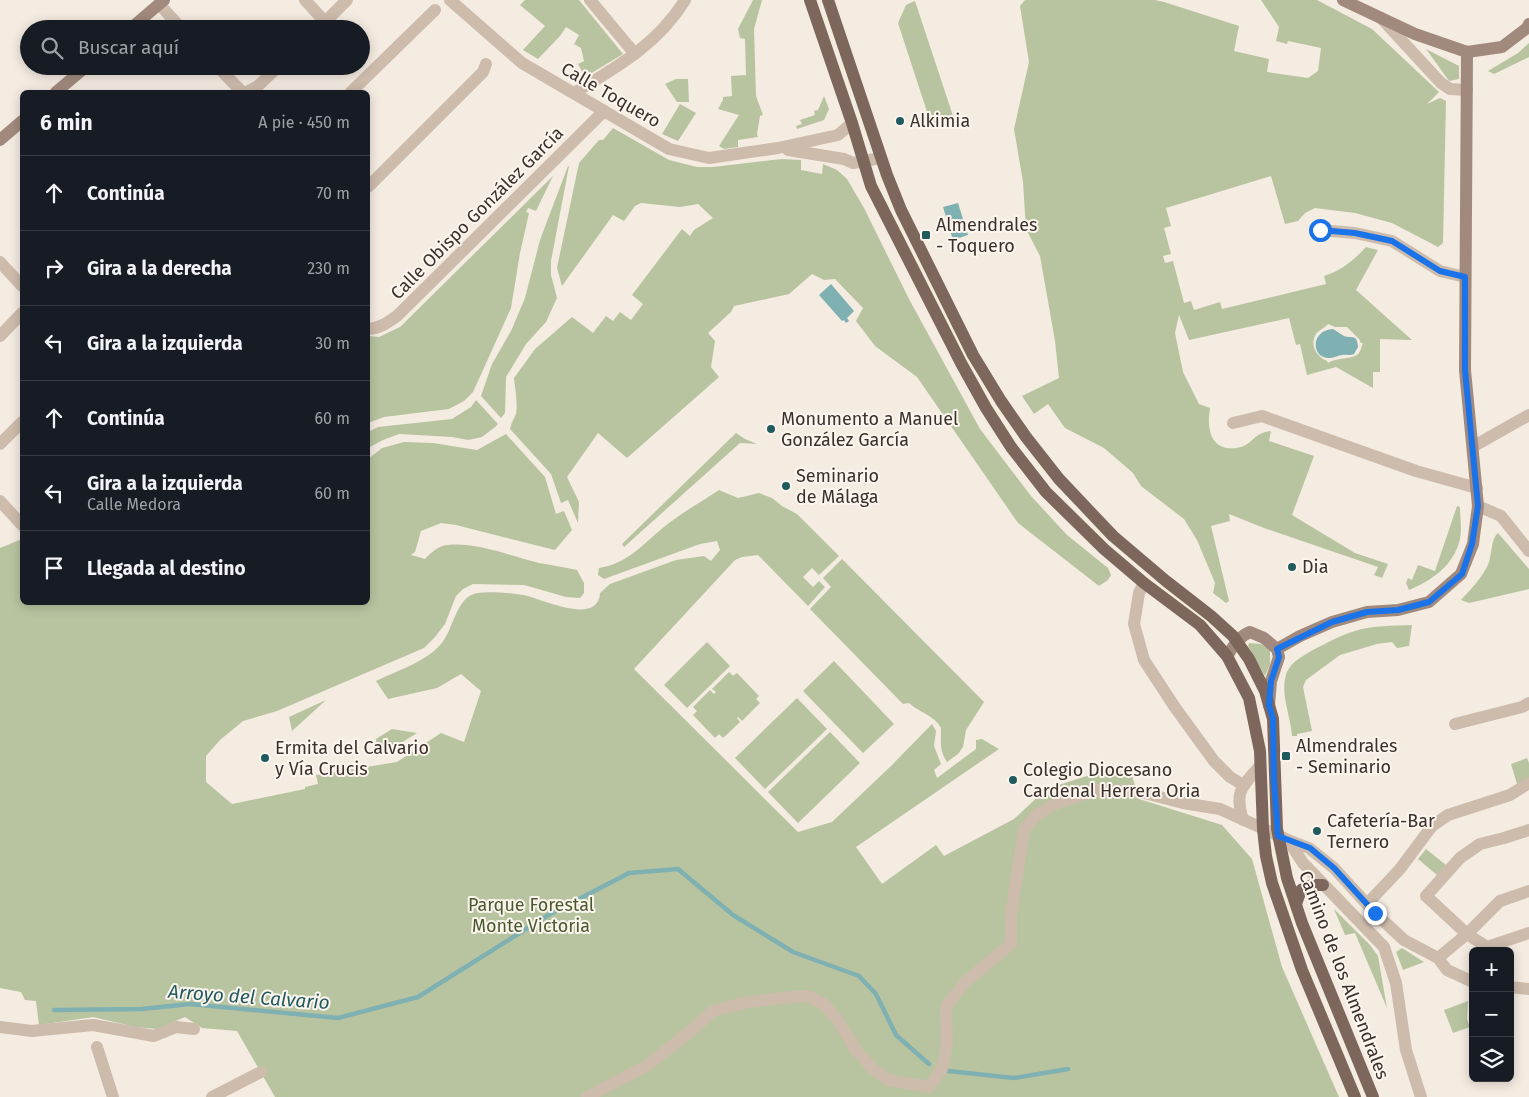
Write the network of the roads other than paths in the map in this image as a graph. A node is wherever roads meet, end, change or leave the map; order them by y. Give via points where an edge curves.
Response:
1 (305, 0) edge
2 (347, 0) edge
3 (450, 0) edge
4 (590, 0) edge
5 (685, 0) edge
6 (810, 0) edge
7 (828, 0) edge
8 (1343, 0) edge
9 (162, 2) edge
10 (435, 10) dead end
11 (1380, 18) junction
12 (141, 20) edge
13 (175, 20) edge
14 (319, 20) edge
15 (327, 20) edge
16 (1529, 24) edge
17 (1468, 52) junction
18 (635, 54) junction
19 (486, 64) dead end
20 (370, 73) edge
21 (76, 75) edge
22 (226, 75) edge
23 (270, 75) edge
24 (368, 75) edge
25 (598, 79) junction
26 (58, 90) edge
27 (240, 90) edge
28 (251, 90) edge
29 (353, 90) edge
30 (1467, 90) junction
31 (574, 93) junction
32 (599, 108) junction
33 (20, 123) edge
34 (852, 123) junction
35 (838, 135) junction
36 (0, 140) edge
37 (778, 148) junction
38 (882, 158) junction
39 (844, 159) junction
40 (863, 162) junction
41 (370, 185) edge
42 (1320, 230) dead end
43 (0, 262) edge
44 (1465, 277) junction
45 (20, 284) edge
46 (20, 315) edge
47 (370, 329) edge
48 (0, 336) edge
49 (1529, 415) edge
50 (1233, 423) dead end
51 (20, 424) edge
52 (0, 444) edge
53 (1474, 446) junction
54 (1477, 488) junction
55 (0, 501) edge
56 (1478, 506) junction
57 (20, 523) edge
58 (1529, 551) edge
59 (1144, 583) junction
60 (1237, 642) junction
61 (1277, 649) junction
62 (1227, 656) junction
63 (1529, 703) edge
64 (1269, 705) junction
65 (1455, 724) dead end
66 (1260, 766) junction
67 (1529, 783) edge
68 (1242, 785) junction
69 (1243, 820) junction
70 (1263, 829) junction
71 (1529, 830) edge
72 (1283, 838) junction
73 (1323, 885) junction
74 (1529, 890) edge
75 (1296, 904) junction
76 (1367, 904) junction
77 (1529, 932) edge
78 (1467, 934) junction
79 (1438, 958) junction
80 (1469, 980) edge
81 (1514, 988) edge
82 (1529, 990) edge
83 (0, 1027) edge
84 (194, 1029) dead end
85 (97, 1047) dead end
86 (261, 1072) dead end
87 (113, 1097) edge
88 (212, 1097) edge
89 (586, 1097) edge
90 (1355, 1097) edge
91 (1373, 1097) edge
92 (1421, 1097) edge

1 - 14 street
2 - 15 street
3 - 31 street, Calle Toquero via 522,63
4 - 18 street
5 - 18 street via 676,14
6 - 34 main road, Camino de los Almendrales
7 - 38 main road, Camino de los Almendrales
8 - 11 street
9 - 12 street
9 - 13 street
10 - 20 street
11 - 17 street
11 - 30 street via 1441,83 1450,89
16 - 17 street via 1502,47
17 - 30 street
18 - 25 street
19 - 41 street via 483,72
21 - 26 street
22 - 27 street
23 - 28 street
24 - 29 street
25 - 31 street
25 - 32 street via 591,96
30 - 44 street
31 - 32 street, Calle Toquero
32 - 37 street, Calle Toquero via 669,149 688,154 709,158
32 - 47 street, Calle Obispo González García via 397,316
33 - 36 street
34 - 35 street, Calle Toquero
34 - 40 main road, Camino de los Almendrales
35 - 37 street, Calle Toquero
35 - 39 street via 838,148
37 - 39 street, Calle Toquero
38 - 40 street
38 - 60 main road, Camino de los Almendrales via 901,210 973,355 1026,437 1113,536 1211,616
39 - 40 street, Calle Toquero via 853,163
40 - 59 main road, Camino de los Almendrales via 886,218 961,363 1011,447 1046,492
42 - 44 street via 1392,241 1440,271
43 - 45 street
44 - 53 street via 1465,370
46 - 48 street
49 - 53 street
50 - 54 street via 1262,416 1416,471
51 - 52 street
53 - 54 street
54 - 56 street
55 - 57 street
56 - 58 street via 1502,516
56 - 61 street via 1472,544 1462,574 1429,602 1398,610 1367,612 1332,622
59 - 62 main road, Camino de los Almendrales via 1200,625
59 - 68 street via 1134,624 1144,660 1214,760
60 - 61 street via 1250,632
60 - 62 street
60 - 64 main road, Camino de los Almendrales via 1249,658
61 - 64 street via 1279,657 1271,681
62 - 66 main road, Camino de los Almendrales via 1249,698
63 - 65 street
64 - 72 main road, Camino de los Almendrales via 1273,719 1274,772
66 - 68 street
66 - 70 main road, Camino de los Almendrales
67 - 76 street via 1510,795 1448,815 1432,826 1400,869
68 - 69 street via 1239,805
69 - 70 street
69 - 89 street via 1220,809 1137,791 1098,790 1057,803 1036,815 1024,830 1011,914 1011,944 965,982 946,1007 947,1043 942,1069 929,1087 888,1080 856,1050 838,1019 824,1004 807,996 743,1003 713,1011 648,1065
70 - 72 street
70 - 90 main road, Camino de los Almendrales via 1272,883 1286,925
71 - 78 street via 1480,844 1460,858 1426,896
72 - 73 street, Camino de los Almendrales
72 - 75 main road, Camino de los Almendrales via 1286,878
72 - 76 street via 1310,848 1334,868
73 - 75 main road via 1312,884 1301,890
73 - 92 street, Camino de los Almendrales via 1384,947 1396,983 1406,1050
74 - 78 street via 1500,901
75 - 91 main road, Camino de los Almendrales
76 - 79 street via 1404,940
77 - 78 street via 1487,947
78 - 79 street
79 - 80 street via 1447,970
81 - 82 street
83 - 84 street via 32,1031 93,1024 154,1036 176,1027
85 - 87 street
86 - 88 street

